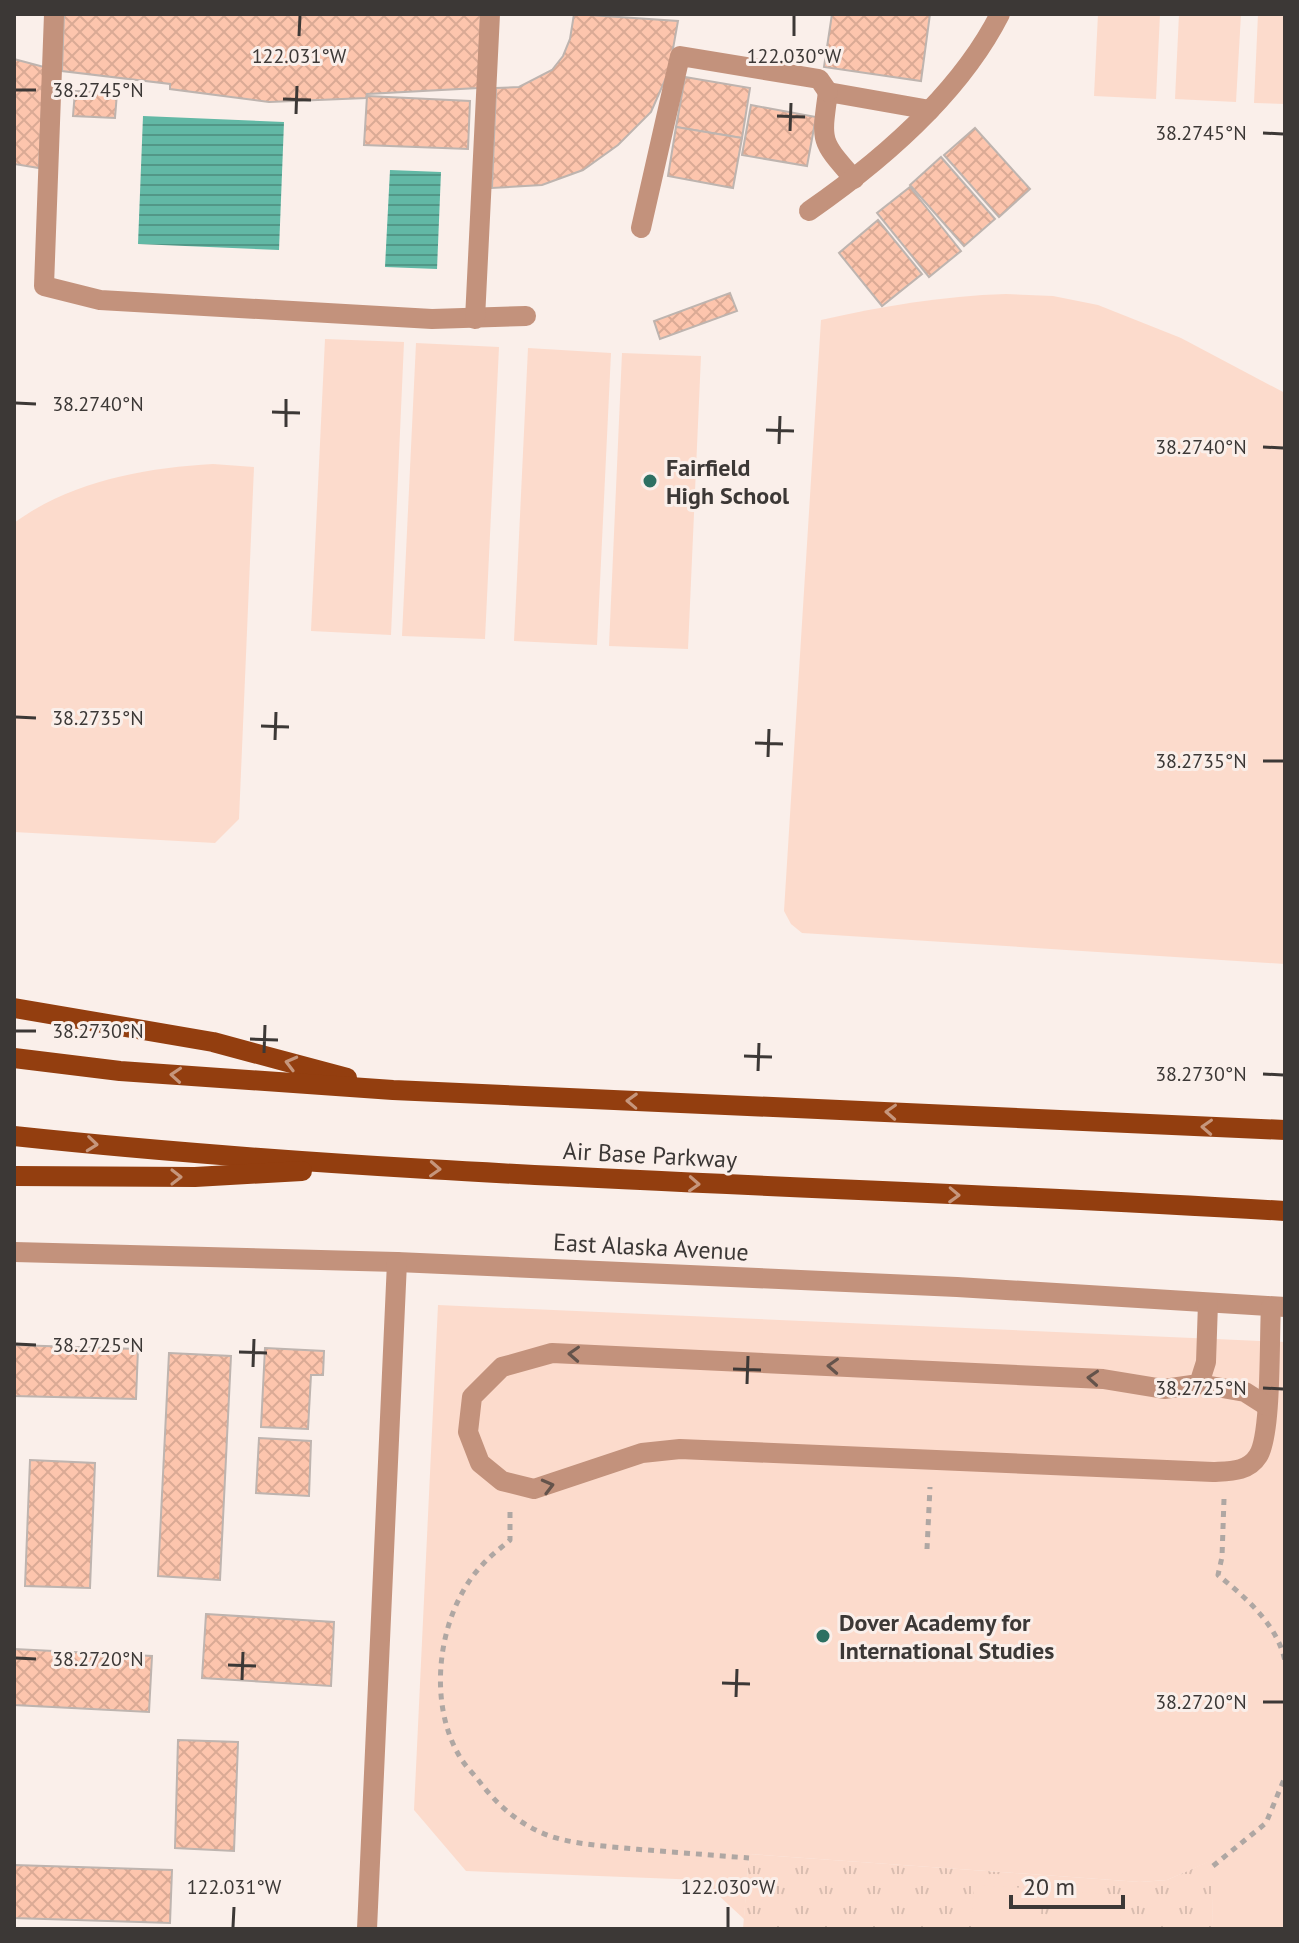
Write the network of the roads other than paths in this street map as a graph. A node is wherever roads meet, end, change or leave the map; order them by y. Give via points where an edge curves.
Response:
1 (54, 14) edge
2 (490, 14) edge
3 (1000, 14) edge
4 (828, 92) junction
5 (930, 110) junction
6 (854, 179) junction
7 (809, 211) dead end
8 (641, 228) dead end
9 (526, 316) dead end
10 (475, 319) junction
11 (14, 1008) edge
12 (14, 1058) edge
13 (393, 1090) junction
14 (1285, 1130) edge
15 (14, 1136) edge
16 (387, 1166) junction
17 (14, 1176) edge
18 (1285, 1211) edge
19 (14, 1252) edge
20 (397, 1262) junction
21 (1208, 1303) junction
22 (1278, 1307) edge
23 (1199, 1384) junction
24 (1267, 1406) junction
25 (367, 1929) edge

1 - 10 street via 44,286 100,300
2 - 10 street
3 - 5 street
4 - 5 street
4 - 6 street via 822,134
4 - 8 street via 819,79 680,56
5 - 6 street
6 - 7 street
9 - 10 street
13 -> 11 main road via 213,1042
13 -> 12 main road via 120,1071
14 -> 13 main road
15 -> 16 main road, Air Base Parkway
17 -> 16 main road via 195,1177
16 -> 18 main road, Air Base Parkway
19 - 20 street, East Alaska Avenue
20 - 21 street, East Alaska Avenue
20 - 25 street
21 - 22 street, East Alaska Avenue
21 - 23 street via 1206,1362
22 - 24 street
23 - 24 street via 1245,1392
23 -> 24 street via 1164,1389 1103,1379 552,1353 502,1367 472,1397 468,1432 480,1463 502,1481 534,1489 642,1453 680,1449 1213,1472 1242,1470 1258,1456

